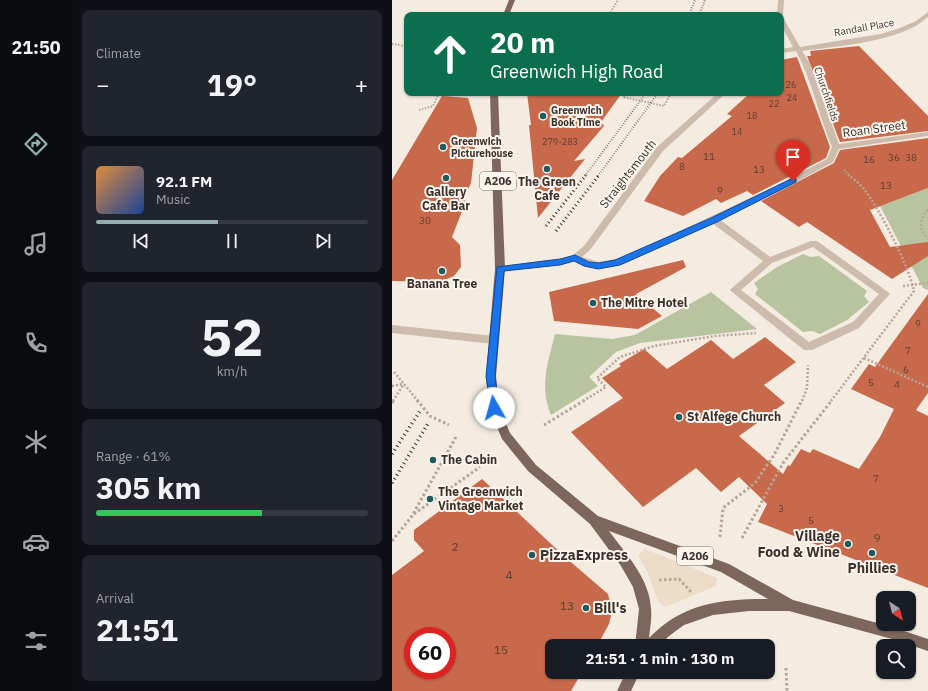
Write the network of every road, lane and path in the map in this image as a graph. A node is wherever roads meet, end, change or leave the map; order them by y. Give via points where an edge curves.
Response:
1 (512, 0) edge
2 (618, 0) edge
3 (781, 0) edge
4 (507, 12) edge
5 (612, 12) edge
6 (780, 12) edge
7 (928, 14) edge
8 (784, 24) edge
9 (392, 44) edge
10 (404, 46) edge
11 (798, 48) junction
12 (784, 50) edge
13 (438, 96) edge
14 (494, 96) edge
15 (624, 96) edge
16 (670, 96) edge
17 (719, 96) edge
18 (419, 110) dead end
19 (928, 134) edge
20 (836, 147) junction
21 (928, 210) edge
22 (714, 220) junction
23 (928, 239) edge
24 (575, 258) junction
25 (769, 261) junction
26 (500, 269) junction
27 (928, 283) edge
28 (914, 284) dead end
29 (779, 324) junction
30 (392, 329) edge
31 (493, 340) junction
32 (808, 347) junction
33 (864, 358) dead end
34 (394, 372) dead end
35 (404, 384) junction
36 (392, 386) edge
37 (928, 387) edge
38 (392, 403) edge
39 (449, 425) dead end
40 (544, 425) dead end
41 (456, 437) dead end
42 (480, 467) dead end
43 (412, 516) junction
44 (594, 520) junction
45 (720, 536) dead end
46 (392, 542) edge
47 (651, 581) dead end
48 (694, 595) dead end
49 (790, 605) junction
50 (643, 639) edge
51 (657, 639) edge
52 (928, 645) edge
53 (786, 668) dead end
54 (630, 679) edge
55 (624, 691) edge
56 (787, 691) edge

1 - 4 main road
2 - 5 path
3 - 6 street
7 - 11 street, Randall Place via 924,20 893,33
8 - 11 street
9 - 10 path
11 - 12 street
11 - 20 street, Churchfields
13 - 18 path via 433,106
14 - 26 main road, A206
15 - 16 path via 664,106
17 - 24 street, Straightsmouth via 660,149 587,248
19 - 20 street, Roan Street
20 - 22 street, Roan Street via 830,160
21 - 23 path via 921,216 919,223
22 - 24 street, Roan Street via 617,263 598,266
22 - 25 street
24 - 26 street
25 - 29 street via 735,290
25 - 32 street via 814,243 885,294 856,326
26 - 31 main road, A206
27 - 28 path
29 - 32 street
29 - 40 path via 767,332 715,336 654,346 620,357 597,378 606,387
30 - 31 street
31 - 44 main road, A206 via 490,376 494,408 506,436 532,468
32 - 45 path via 807,388 798,411 755,483 723,508
33 - 37 path
34 - 35 path
35 - 36 path
35 - 38 path
35 - 39 path via 430,416
41 - 43 path
42 - 43 path
43 - 46 path
44 - 49 main road, A206 via 725,568
44 - 50 main road, A206 via 639,585 645,609
47 - 48 path via 679,579
49 - 51 main road, A206 via 742,605 699,611 672,624
49 - 52 main road, A206 via 892,632
53 - 56 path
54 - 55 main road

